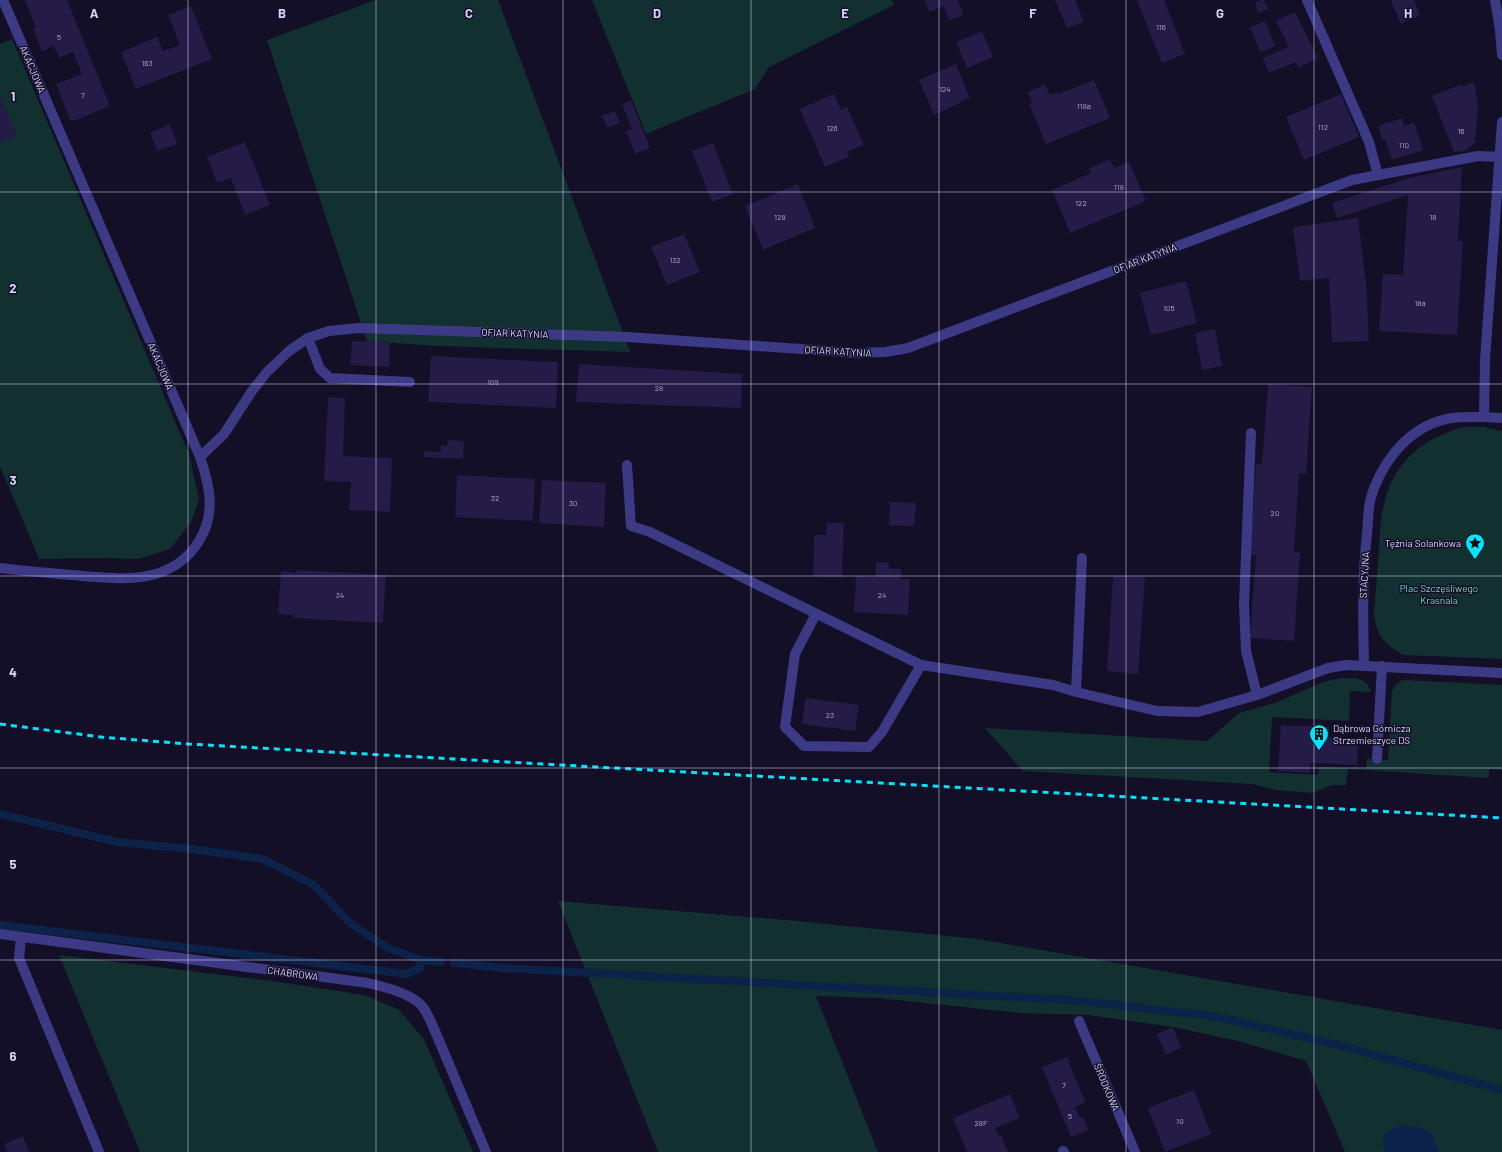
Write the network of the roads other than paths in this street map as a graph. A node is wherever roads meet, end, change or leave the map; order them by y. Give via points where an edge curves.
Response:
1 (3, 0) edge
2 (1307, 0) edge
3 (1495, 0) edge
4 (1502, 55) edge
5 (1502, 122) edge
6 (1502, 128) edge
7 (1499, 157) junction
8 (1378, 175) junction
9 (308, 338) junction
10 (410, 382) dead end
11 (1484, 417) junction
12 (1502, 418) edge
13 (1251, 433) dead end
14 (200, 457) junction
15 (627, 465) dead end
16 (1082, 558) dead end
17 (0, 568) edge
18 (816, 614) junction
19 (921, 665) junction
20 (1364, 666) junction
21 (1382, 666) junction
22 (1502, 673) edge
23 (1076, 692) junction
24 (1257, 695) junction
25 (1378, 759) dead end
26 (0, 934) edge
27 (21, 937) junction
28 (1079, 1021) dead end
29 (99, 1152) edge
30 (486, 1152) edge
31 (1136, 1152) edge

1 - 14 street, AKACJOWA
2 - 8 street via 1368,142
3 - 4 street
5 - 6 street
6 - 7 street
7 - 8 street, OFIAR KATYNIA via 1478,156
7 - 11 street
8 - 9 street, OFIAR KATYNIA via 1352,180 908,348 885,352 857,353 628,337 359,328 329,331
9 - 10 street via 320,370 330,378
9 - 14 street, OFIAR KATYNIA via 289,351 267,372 224,434
11 - 12 street, STACYJNA
11 - 20 street, STACYJNA via 1457,416 1420,429 1405,441 1378,480 1370,502 1365,551 1362,616
13 - 24 street via 1244,604 1246,651
14 - 17 street, AKACJOWA via 208,479 210,499 205,531 195,549 167,570 127,579
15 - 18 street via 631,526 650,532
16 - 23 street
18 - 19 street
18 - 19 street via 795,654 785,727 804,746 868,747 882,732
19 - 23 street via 1053,685
20 - 21 street
20 - 24 street via 1328,668
21 - 22 street
21 - 25 street
23 - 24 street via 1157,711 1198,712
26 - 27 street, CHABROWA
27 - 29 street via 19,958
27 - 30 street, CHABROWA via 368,983 401,993 422,1006 428,1016
28 - 31 street, ŚRODKOWA

